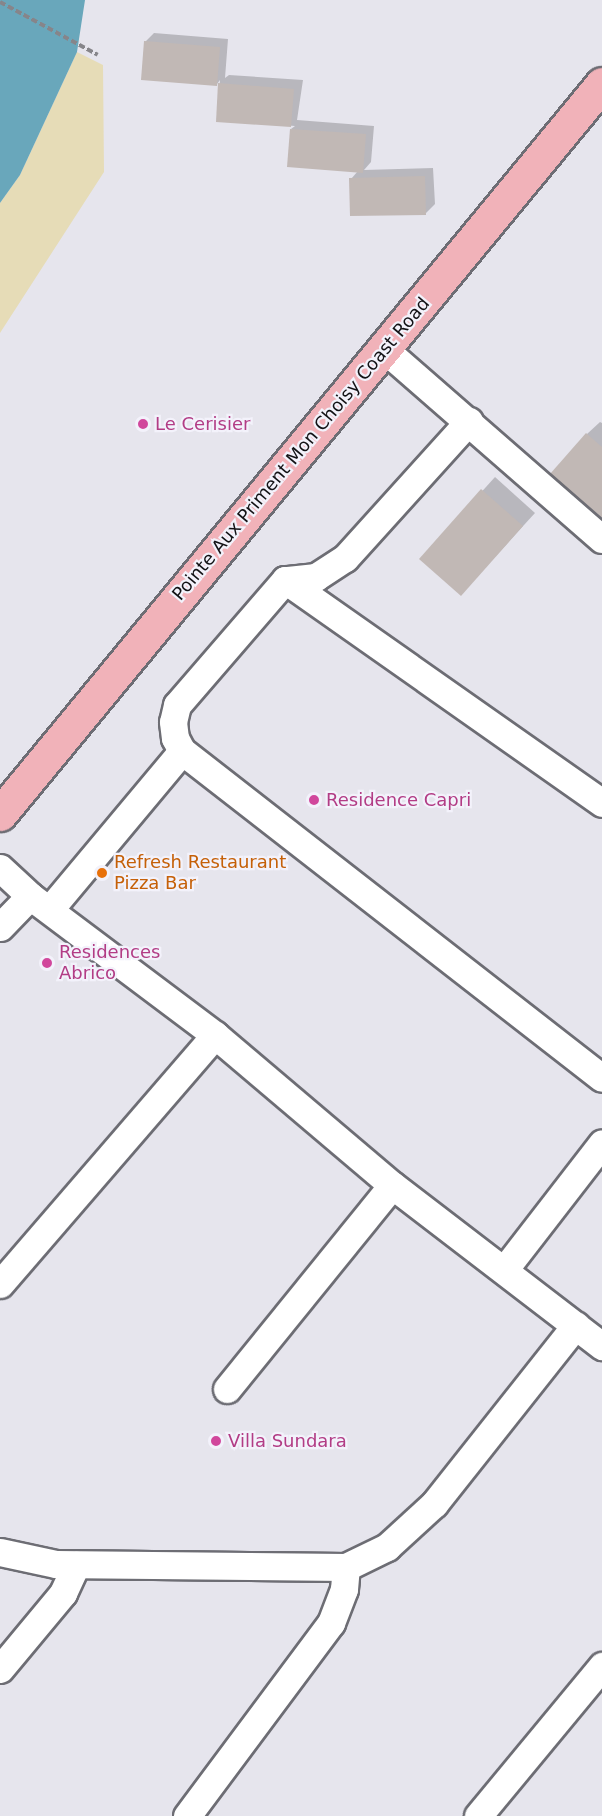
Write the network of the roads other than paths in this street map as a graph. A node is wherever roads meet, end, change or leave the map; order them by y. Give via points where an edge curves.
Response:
1 (602, 84) edge
2 (384, 349) junction
3 (469, 421) junction
4 (602, 539) edge
5 (285, 580) junction
6 (182, 751) junction
7 (602, 803) edge
8 (0, 814) edge
9 (0, 868) edge
10 (40, 902) junction
11 (0, 927) edge
12 (215, 1035) junction
13 (602, 1078) edge
14 (602, 1143) edge
15 (392, 1185) junction
16 (504, 1270) junction
17 (0, 1284) edge
18 (576, 1325) junction
19 (602, 1346) edge
20 (226, 1389) dead end
21 (0, 1552) edge
22 (76, 1565) junction
23 (346, 1567) junction
24 (602, 1666) edge
25 (0, 1669) edge
26 (187, 1816) edge
27 (478, 1816) edge

1 - 2 main road, Pointe Aux Priment Mon Choisy Coast Road
2 - 3 street
2 - 8 main road, Pointe Aux Priment Mon Choisy Coast Road
3 - 4 street
3 - 5 street via 345,558 316,577
5 - 6 street via 177,705 173,722
5 - 7 street
6 - 10 street
6 - 13 street
9 - 10 street
10 - 11 street
10 - 12 street
12 - 15 street
12 - 17 street
14 - 16 street
15 - 16 street
15 - 20 street
16 - 18 street
18 - 19 street
18 - 23 street via 434,1504 387,1547
21 - 22 street
22 - 23 street
22 - 25 street via 63,1593
23 - 26 street via 344,1589 331,1623
24 - 27 street

